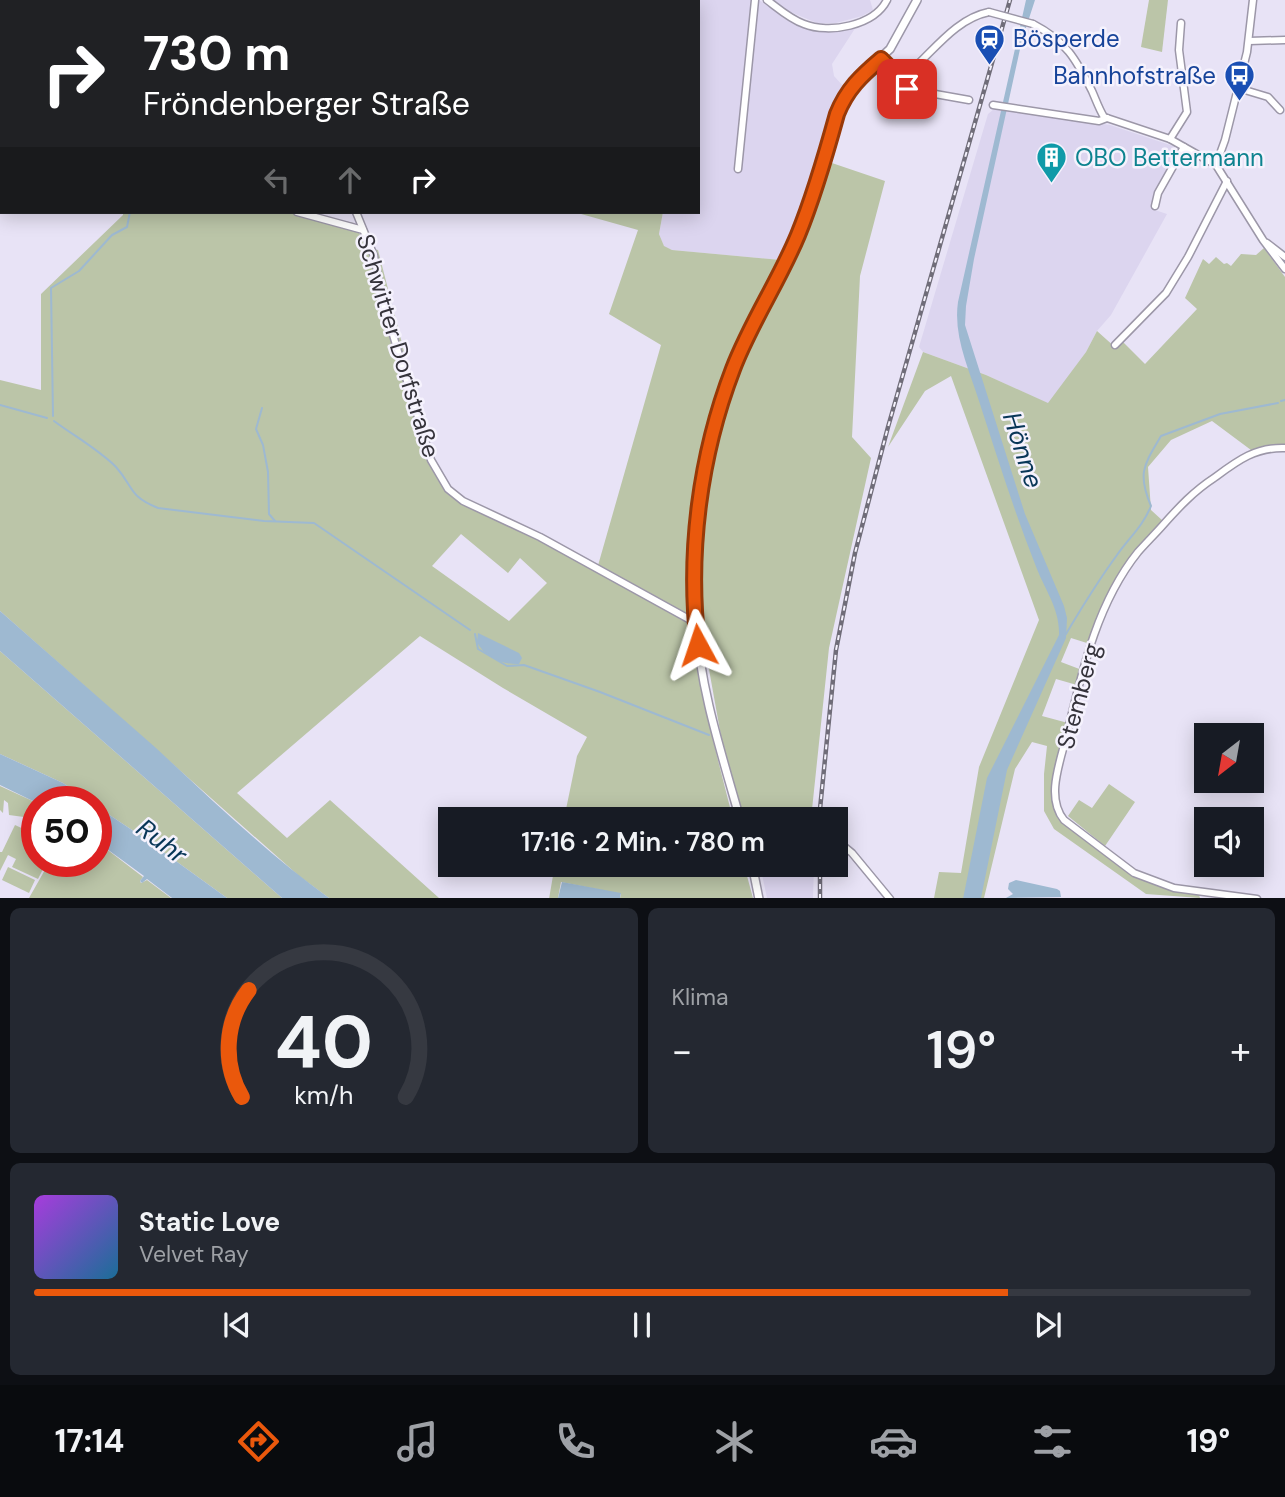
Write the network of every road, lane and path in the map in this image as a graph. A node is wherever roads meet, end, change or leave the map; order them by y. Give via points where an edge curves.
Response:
1 (755, 0) edge
2 (767, 0) edge
3 (887, 0) edge
4 (917, 0) edge
5 (1253, 0) edge
6 (1181, 23) dead end
7 (1285, 40) edge
8 (1249, 41) junction
9 (881, 59) junction
10 (889, 67) junction
11 (1238, 88) junction
12 (969, 100) dead end
13 (996, 106) dead end
14 (1280, 110) dead end
15 (1107, 118) junction
16 (1170, 139) junction
17 (1184, 147) junction
18 (1216, 166) junction
19 (738, 169) dead end
20 (1227, 181) junction
21 (1155, 206) dead end
22 (304, 214) edge
23 (357, 214) edge
24 (363, 230) junction
25 (1263, 240) junction
26 (1285, 257) edge
27 (1285, 269) edge
28 (1115, 345) dead end
29 (1285, 448) edge
30 (696, 623) junction
31 (737, 807) edge
32 (848, 850) edge
33 (755, 877) edge
34 (759, 898) edge
35 (890, 898) edge
36 (1256, 898) edge

1 - 19 street
2 - 3 street via 803,24 832,27 870,18
4 - 9 main road
5 - 8 street
6 - 16 street via 1179,50 1187,111
7 - 8 street
8 - 11 street
9 - 10 street
9 - 30 main road via 853,83 842,100 798,236 745,340 723,400 699,504
10 - 12 street via 891,80 907,89
10 - 15 street, bridge via 901,70 917,65 964,22 989,12 1053,34 1079,66
11 - 14 street via 1268,97
11 - 18 street
13 - 15 street via 1099,121
15 - 16 street
16 - 17 street
17 - 18 street
17 - 21 street
18 - 20 street
20 - 25 street
20 - 28 street via 1166,293
22 - 24 street
23 - 24 street, Schwitter Dorfstraße
24 - 30 street, Schwitter Dorfstraße via 431,460 448,489
25 - 26 street
25 - 27 street
29 - 36 street, Stemberg via 1245,456 1192,494 1127,568 1089,651 1057,777 1055,803 1064,820 1146,879 1174,888
30 - 31 main road via 704,679
32 - 35 street
33 - 34 main road

